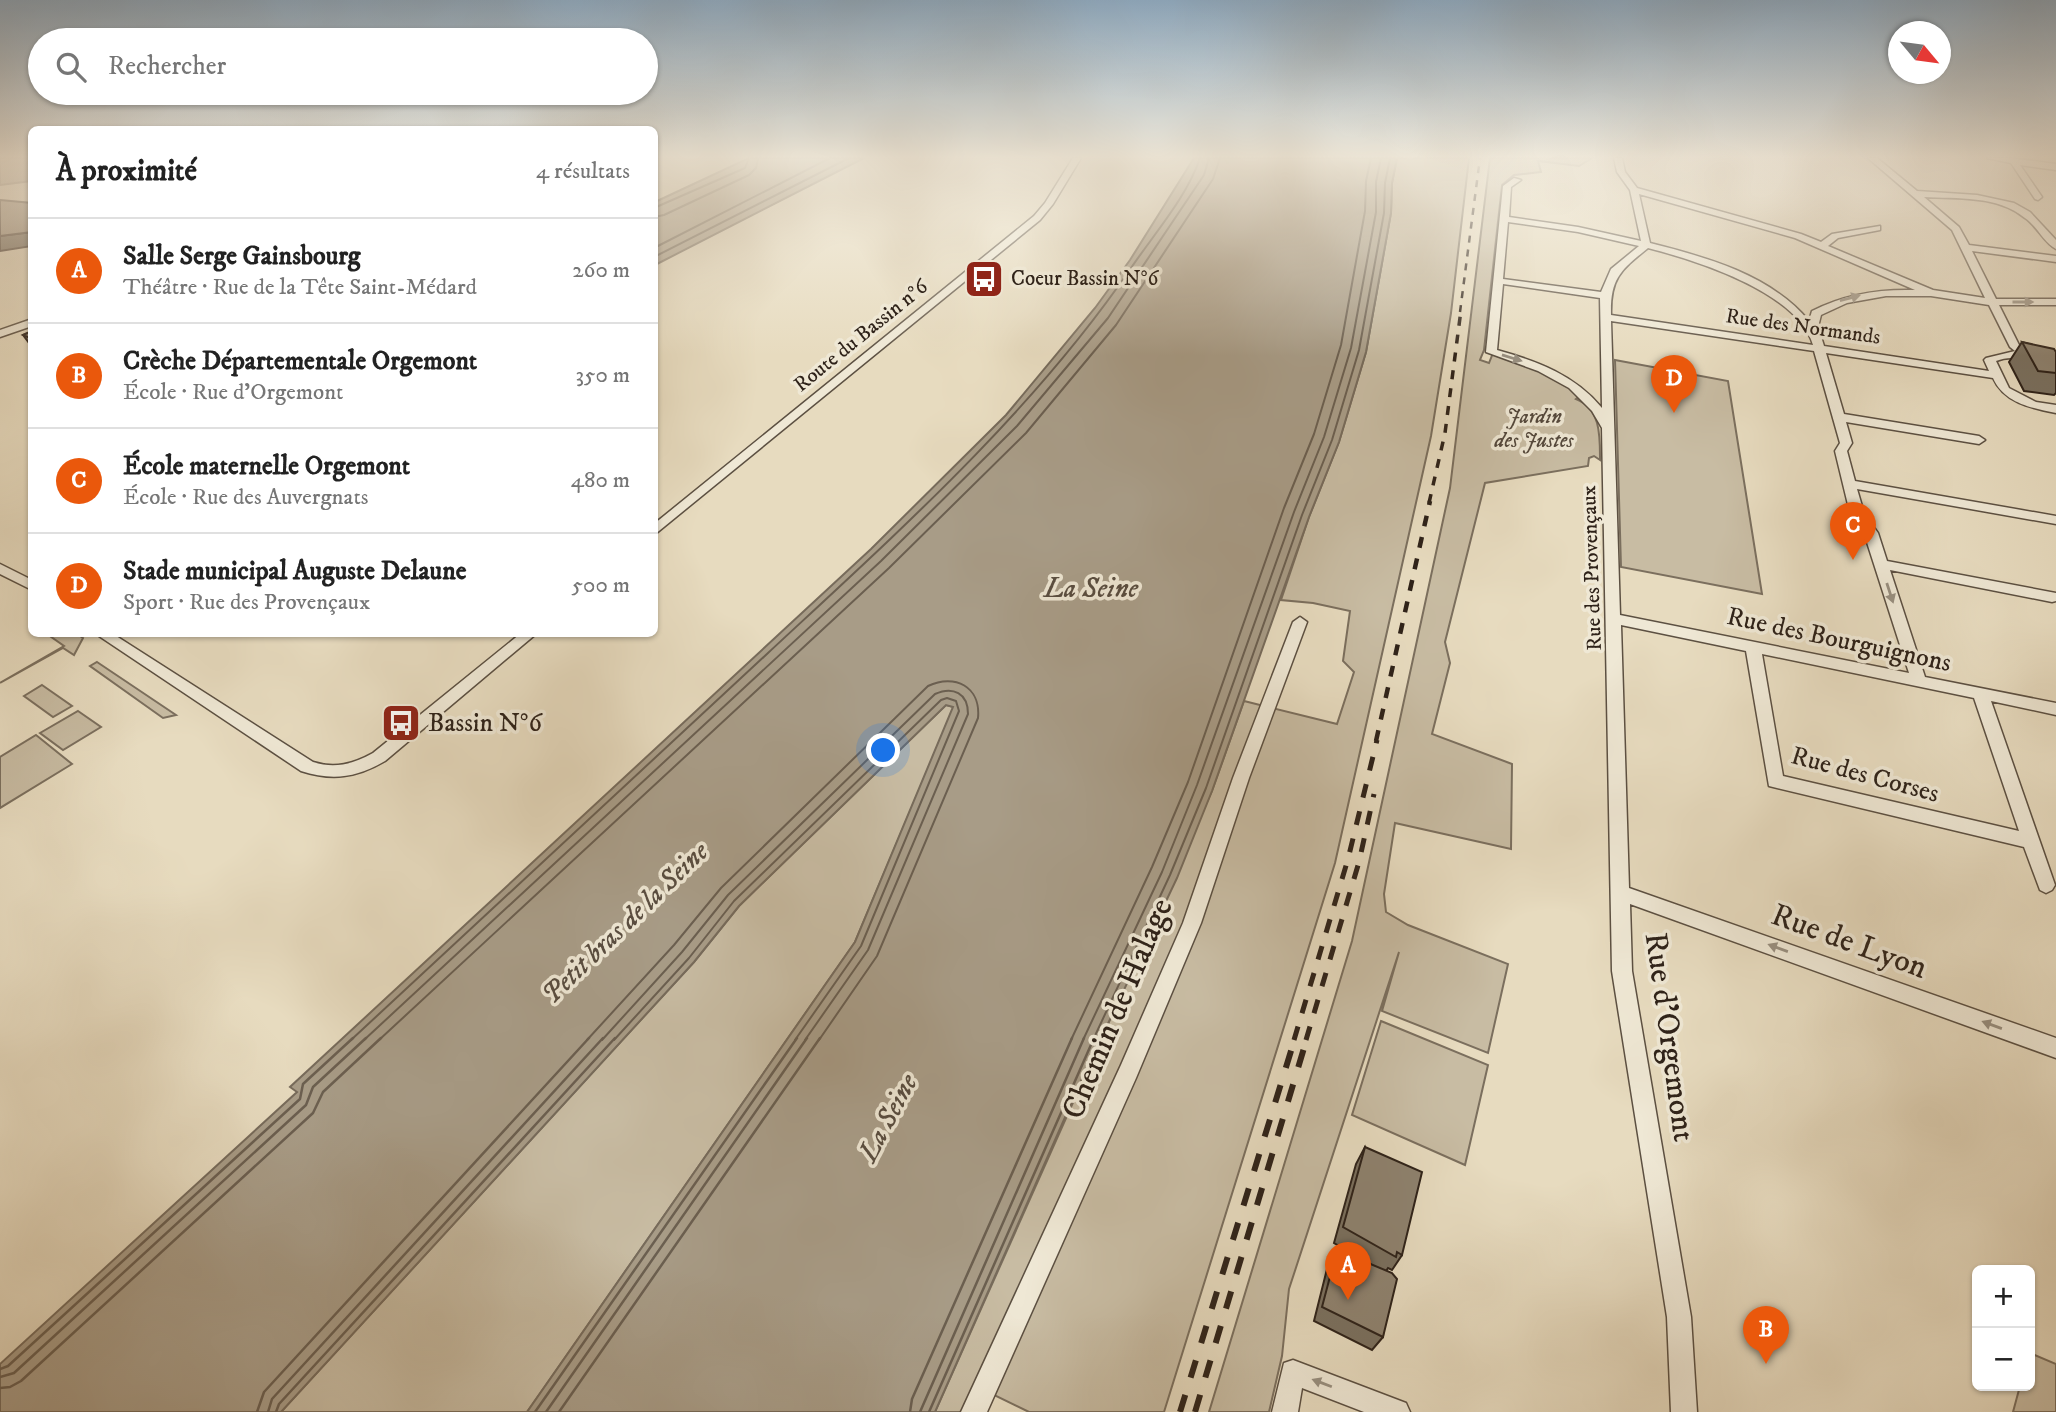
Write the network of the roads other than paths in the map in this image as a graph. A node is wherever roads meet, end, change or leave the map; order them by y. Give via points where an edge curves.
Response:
1 (1030, 224) edge
2 (1503, 224) edge
3 (1539, 224) edge
4 (1641, 224) edge
5 (1756, 224) edge
6 (1950, 224) edge
7 (2038, 224) edge
8 (1877, 228) dead end
9 (1645, 246) junction
10 (1822, 246) junction
11 (2056, 246) edge
12 (1963, 247) junction
13 (2056, 259) edge
14 (1499, 281) junction
15 (1931, 293) junction
16 (1605, 296) junction
17 (1991, 302) junction
18 (2056, 302) edge
19 (1605, 317) junction
20 (28, 324) edge
21 (0, 334) edge
22 (1818, 344) junction
23 (2012, 350) junction
24 (2056, 368) edge
25 (1995, 375) junction
26 (2055, 416) edge
27 (1839, 417) junction
28 (1606, 425) junction
29 (1979, 440) dead end
30 (1849, 484) junction
31 (2056, 520) edge
32 (658, 528) edge
33 (0, 558) edge
34 (1880, 564) junction
35 (6, 571) edge
36 (28, 584) edge
37 (2052, 597) dead end
38 (1612, 618) junction
39 (1300, 622) dead end
40 (108, 637) edge
41 (525, 637) edge
42 (1753, 647) junction
43 (1614, 669) joint
44 (1919, 682) junction
45 (1981, 694) junction
46 (2056, 709) edge
47 (2030, 841) junction
48 (2046, 885) dead end
49 (1621, 893) junction
50 (2056, 1048) edge
51 (974, 1412) edge
52 (1285, 1412) edge
53 (1397, 1412) edge
54 (1684, 1412) edge

1 - 32 street, Route du Bassin n°6
2 - 14 street
3 - 9 street
4 - 9 street
5 - 10 street
6 - 12 street
7 - 11 street
8 - 10 street via 1835,236
9 - 16 street, Rue des Provençaux via 1614,271
9 - 22 street via 1711,264 1767,290 1802,315
10 - 15 street
12 - 13 street
12 - 17 street
14 - 16 street
14 -> 28 street via 1491,352 1567,381 1591,402
15 - 17 street
22 -> 15 street via 1813,327 1816,313 1836,302 1871,293
16 - 19 street, Rue des Provençaux
17 -> 18 street
17 - 23 street
19 - 22 street, Rue des Normands
19 - 28 street, Rue des Provençaux
20 - 21 street
22 - 25 street, Rue des Normands
22 - 27 street
23 - 24 street
23 - 25 street via 1990,360
25 - 26 street via 2004,390
27 - 29 street
27 - 30 street
28 - 38 street, Rue des Provençaux
30 - 31 street
30 - 34 street
33 - 35 street
34 - 37 street
34 -> 44 street
35 - 36 street
38 - 42 street, Rue des Bourguignons
38 - 43 street, Rue des Provençaux
39 - 51 street, Chemin de Halage via 1192,923
40 - 41 street via 307,767 337,773 363,767 379,757
42 - 44 street, Rue des Bourguignons
42 - 47 street, Rue des Corses via 1775,782
43 - 49 street, Rue d'Orgemont
44 - 45 street, Rue des Bourguignons
45 - 46 street, Rue des Bourguignons
45 - 47 street
47 - 48 street
50 -> 49 street, Rue de Lyon
49 - 54 street, Rue d'Orgemont via 1622,971 1679,1317
53 -> 52 street via 1293,1372

